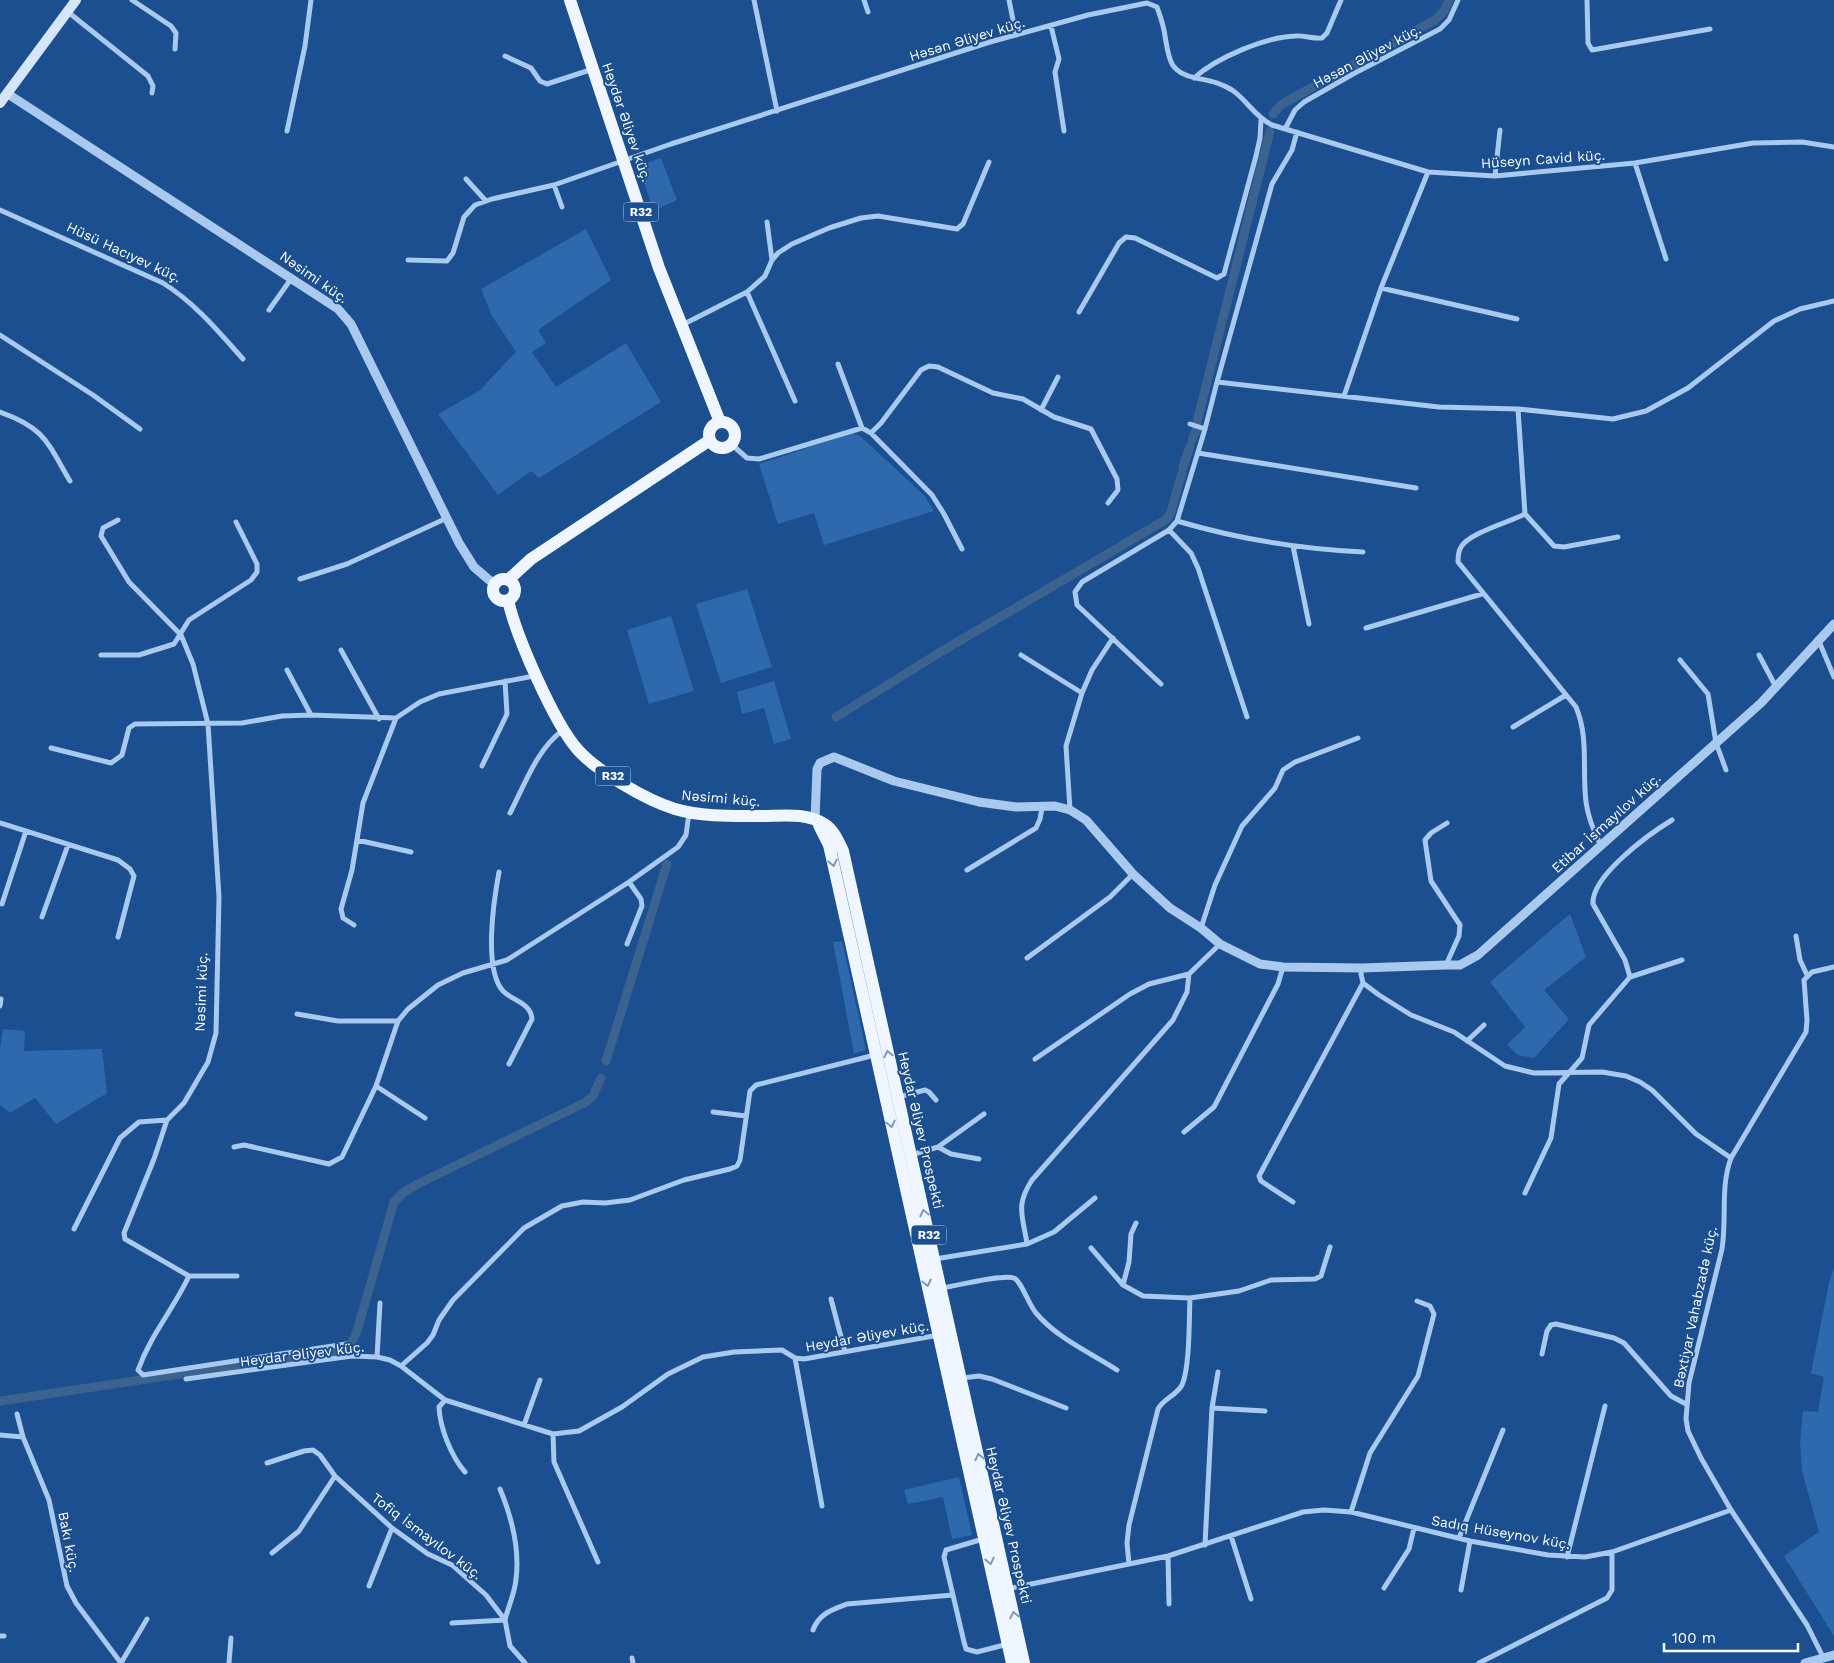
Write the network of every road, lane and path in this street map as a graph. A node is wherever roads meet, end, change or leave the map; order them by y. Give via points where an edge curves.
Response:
1 (76, 0) edge
2 (132, 0) edge
3 (311, 0) edge
4 (570, 0) edge
5 (754, 0) edge
6 (864, 0) edge
7 (1009, 0) edge
8 (1341, 0) edge
9 (1458, 0) edge
10 (1587, 0) edge
11 (68, 12) junction
12 (868, 12) dead end
13 (1051, 26) junction
14 (1710, 29) dead end
15 (1016, 35) junction
16 (176, 49) dead end
17 (505, 56) dead end
18 (593, 69) junction
19 (1194, 78) junction
20 (152, 93) dead end
21 (8, 94) junction
22 (0, 104) edge
23 (777, 111) junction
24 (1260, 120) junction
25 (1285, 129) junction
26 (1500, 130) dead end
27 (287, 131) dead end
28 (1064, 131) dead end
29 (1297, 132) junction
30 (1834, 147) edge
31 (624, 162) junction
32 (990, 162) dead end
33 (1635, 163) junction
34 (1428, 172) junction
35 (1495, 176) junction
36 (466, 179) dead end
37 (554, 185) junction
38 (486, 201) junction
39 (562, 206) dead end
40 (0, 210) edge
41 (767, 222) dead end
42 (1666, 259) dead end
43 (408, 260) dead end
44 (772, 260) junction
45 (291, 278) junction
46 (1381, 288) junction
47 (747, 292) junction
48 (1834, 301) edge
49 (269, 310) dead end
50 (1079, 312) dead end
51 (1517, 319) dead end
52 (681, 325) junction
53 (0, 335) edge
54 (243, 359) dead end
55 (838, 364) dead end
56 (1058, 377) dead end
57 (1217, 382) junction
58 (1344, 396) junction
59 (795, 401) dead end
60 (1518, 409) junction
61 (1041, 410) junction
62 (0, 412) edge
63 (720, 422) junction
64 (1190, 424) dead end
65 (862, 428) junction
66 (140, 429) dead end
67 (1206, 429) junction
68 (871, 433) junction
69 (710, 440) junction
70 (731, 444) junction
71 (1198, 453) junction
72 (70, 481) dead end
73 (1416, 488) dead end
74 (1108, 503) dead end
75 (1525, 514) junction
76 (447, 518) junction
77 (118, 520) dead end
78 (1177, 521) junction
79 (236, 522) dead end
80 (1169, 530) junction
81 (1618, 537) dead end
82 (1293, 546) junction
83 (962, 549) dead end
84 (1363, 552) dead end
85 (300, 579) dead end
86 (508, 580) junction
87 (495, 585) junction
88 (1482, 594) junction
89 (508, 600) junction
90 (1309, 624) dead end
91 (1834, 624) edge
92 (1366, 628) dead end
93 (181, 635) junction
94 (1113, 638) junction
95 (1818, 639) junction
96 (341, 650) dead end
97 (101, 655) dead end
98 (1021, 655) dead end
99 (1759, 655) dead end
100 (1680, 660) dead end
101 (287, 670) dead end
102 (537, 675) junction
103 (1834, 677) edge
104 (505, 681) junction
105 (1161, 684) dead end
106 (1776, 686) junction
107 (1082, 693) junction
108 (1566, 695) junction
109 (312, 715) junction
110 (1247, 717) dead end
111 (396, 718) junction
112 (379, 720) junction
113 (208, 724) junction
114 (1513, 727) dead end
115 (564, 729) junction
116 (1358, 738) dead end
117 (1716, 743) junction
118 (51, 748) dead end
119 (482, 766) dead end
120 (1726, 770) dead end
121 (1042, 808) junction
122 (1070, 810) junction
123 (510, 813) dead end
124 (689, 813) junction
125 (814, 819) junction
126 (1672, 820) dead end
127 (0, 823) edge
128 (1447, 823) dead end
129 (26, 831) junction
130 (357, 840) junction
131 (68, 844) junction
132 (1601, 846) junction
133 (411, 852) dead end
134 (967, 870) dead end
135 (499, 872) dead end
136 (1133, 874) junction
137 (629, 882) junction
138 (2, 904) dead end
139 (42, 917) dead end
140 (354, 925) dead end
141 (1201, 928) junction
142 (1796, 936) dead end
143 (118, 937) dead end
144 (628, 944) dead end
145 (1220, 944) junction
146 (1027, 958) dead end
147 (1682, 960) dead end
148 (494, 966) junction
149 (1446, 966) junction
150 (1283, 967) junction
151 (1834, 967) edge
152 (1362, 968) junction
153 (1189, 974) junction
154 (1807, 976) junction
155 (1630, 977) junction
156 (1364, 983) junction
157 (1, 999) dead end
158 (0, 1006) edge
159 (297, 1014) dead end
160 (398, 1021) junction
161 (1484, 1026) dead end
162 (1467, 1041) junction
163 (875, 1055) junction
164 (1035, 1059) dead end
165 (509, 1064) dead end
166 (1569, 1072) junction
167 (376, 1086) junction
168 (898, 1097) junction
169 (936, 1100) dead end
170 (713, 1112) dead end
171 (984, 1114) dead end
172 (746, 1116) junction
173 (424, 1118) dead end
174 (167, 1120) junction
175 (1184, 1132) dead end
176 (234, 1147) dead end
177 (938, 1147) junction
178 (911, 1155) junction
179 (1731, 1158) junction
180 (979, 1159) dead end
181 (1525, 1193) dead end
182 (1095, 1198) dead end
183 (1293, 1202) dead end
184 (1136, 1223) dead end
185 (74, 1229) dead end
186 (1027, 1244) junction
187 (1330, 1247) dead end
188 (1091, 1248) dead end
189 (935, 1259) junction
190 (188, 1276) junction
191 (237, 1276) dead end
192 (1123, 1285) junction
193 (941, 1288) junction
194 (1190, 1298) junction
195 (831, 1299) dead end
196 (1417, 1301) dead end
197 (380, 1303) dead end
198 (939, 1335) junction
199 (845, 1352) junction
200 (1542, 1354) dead end
201 (352, 1356) junction
202 (377, 1357) junction
203 (795, 1358) junction
204 (401, 1366) junction
205 (1117, 1370) dead end
206 (1218, 1372) dead end
207 (961, 1378) junction
208 (186, 1379) dead end
209 (540, 1380) dead end
210 (445, 1400) junction
211 (1686, 1404) junction
212 (1605, 1406) dead end
213 (1066, 1408) dead end
214 (1212, 1408) junction
215 (1264, 1411) dead end
216 (17, 1414) dead end
217 (524, 1425) junction
218 (1503, 1430) dead end
219 (553, 1434) junction
220 (0, 1435) edge
221 (23, 1437) junction
222 (267, 1463) dead end
223 (465, 1472) dead end
224 (335, 1476) junction
225 (500, 1489) dead end
226 (822, 1506) dead end
227 (1731, 1510) junction
228 (1351, 1512) junction
229 (392, 1528) junction
230 (1414, 1528) junction
231 (1231, 1536) junction
232 (985, 1538) junction
233 (1459, 1538) junction
234 (1470, 1541) junction
235 (1205, 1545) junction
236 (1612, 1552) junction
237 (272, 1553) dead end
238 (1168, 1556) junction
239 (1567, 1557) junction
240 (598, 1562) dead end
241 (1129, 1564) junction
242 (369, 1586) dead end
243 (1384, 1588) dead end
244 (1002, 1590) junction
245 (1461, 1590) dead end
246 (953, 1595) junction
247 (1251, 1599) dead end
248 (1169, 1604) dead end
249 (147, 1619) dead end
250 (505, 1620) junction
251 (452, 1623) dead end
252 (813, 1630) dead end
253 (231, 1638) dead end
254 (1008, 1644) junction
255 (1834, 1655) edge
256 (1823, 1657) junction
257 (121, 1663) edge
258 (229, 1663) edge
259 (524, 1663) edge
260 (1012, 1663) edge
261 (1024, 1663) edge
262 (1479, 1663) edge
263 (1805, 1663) edge

1 - 11 main road
2 - 16 street via 171,26 176,33
3 - 27 street
4 - 18 main road, Heydər Əliyev küç. / R32
5 - 23 street
6 - 12 street
7 - 15 street
8 - 19 street via 1322,38 1295,36 1266,42 1203,70
9 - 25 street, Həsən Əliyev küç. via 1449,20 1440,30 1304,102 1295,110
10 - 14 street via 1588,43 1592,50
11 - 20 street via 148,76 153,86
11 - 21 main road
13 - 15 street, Həsən Əliyev küç.
13 - 19 street, Həsən Əliyev küç. via 1147,3 1157,7 1172,66
13 - 28 street via 1059,59 1055,72
15 - 23 street, Həsən Əliyev küç.
17 - 18 street via 531,68 540,81 547,84
18 - 31 main road, Heydər Əliyev küç. / R32
19 - 24 street, Həsən Əliyev küç. via 1225,85 1236,92
21 - 22 main road
21 - 45 street, Nəsimi küç.
23 - 31 street, Həsən Əliyev küç.
24 - 25 street, Hüseyn Cavid küç.
24 - 50 street via 1256,156 1224,274 1217,278 1135,238 1126,237 1119,243
25 - 29 street, Hüseyn Cavid küç.
26 - 35 street
29 - 34 street, Hüseyn Cavid küç.
29 - 57 street via 1292,150 1272,184
30 - 33 street, Hüseyn Cavid küç. via 1802,142 1753,143
31 - 37 street, Həsən Əliyev küç.
31 - 52 main road, Heydər Əliyev küç. / R32
32 - 44 street via 963,224 957,229 888,218 861,218 792,244
33 - 35 street, Hüseyn Cavid küç.
33 - 42 street
34 - 35 street, Hüseyn Cavid küç.
34 - 46 street
36 - 38 street
37 - 38 street, Həsən Əliyev küç.
37 - 39 street
38 - 43 street via 464,217 453,253 447,261
40 - 54 street, Hüsü Hacıyev küç. via 182,294
41 - 44 street
44 - 47 street via 765,276
45 - 49 street
45 - 76 street, Nəsimi küç. via 338,309 350,324
46 - 51 street
46 - 58 street
47 - 52 street
47 - 59 street
48 - 60 street via 1800,309 1774,321 1688,388 1646,411 1613,419
52 - 63 main road, Heydər Əliyev küç. / R32
53 - 66 street
55 - 65 street
56 - 61 street
57 - 58 street
57 - 67 street
58 - 60 street via 1439,407
60 - 75 street
61 - 68 street via 1023,399 993,393 938,367 929,366 921,370
61 - 74 street via 1091,429 1117,479 1118,490
62 - 72 street via 18,418 38,431
63 - 69 main road via 712,427
63 - 70 main road via 729,424 735,431
64 - 67 street
65 - 68 street
65 - 70 street via 759,460 747,458
67 - 71 street
68 - 83 street via 932,495
69 - 70 main road via 722,448
69 - 86 main road via 530,559
71 - 73 street
71 - 78 street
75 - 81 street via 1554,546
75 - 88 street via 1470,538 1462,545 1458,562
76 - 85 street via 347,564
76 - 87 street, Nəsimi küç. via 474,567
77 - 93 street, Nəsimi küç. via 103,528 102,536 118,568
78 - 80 street
78 - 82 street via 1221,534
79 - 93 street via 258,572 251,580 189,620
80 - 94 street via 1082,582 1075,592 1077,605
80 - 110 street via 1190,553 1198,568
82 - 84 street
82 - 90 street
86 - 87 main road via 498,581
86 - 89 main road via 515,593
87 - 89 main road via 494,595
88 - 92 street
88 - 108 street
89 - 102 main road, Nəsimi küç. / R32 via 517,631
91 - 95 street, Etibar İsmayılov küç.
93 - 97 street via 174,644 139,655
93 - 113 street, Nəsimi küç. via 193,664
94 - 105 street
94 - 107 street via 1092,670
95 - 103 street
95 - 106 street, Etibar İsmayılov küç.
96 - 112 street
98 - 107 street
99 - 106 street
100 - 117 street via 1708,694
101 - 109 street
102 - 104 street
102 - 115 main road, Nəsimi küç. / R32
104 - 111 street via 438,694
104 - 119 street via 507,714
106 - 117 street, Etibar İsmayılov küç.
107 - 122 street via 1066,746
108 - 114 street
108 - 132 street via 1582,721 1589,821
109 - 112 street
109 - 113 street
111 - 112 street
111 - 130 street via 362,803
113 - 118 street via 136,724 129,728 122,755 111,763
113 - 174 street, Nəsimi küç. via 219,897 216,1033 208,1062 184,1103
115 - 123 street via 541,753
115 - 124 main road, Nəsimi küç. / R32 via 579,751 613,776 659,802
116 - 141 street via 1295,762 1283,770 1275,788 1242,826 1214,885
117 - 120 street
117 - 132 street, Etibar İsmayılov küç.
121 - 122 street via 1055,806
121 - 125 street via 969,800 894,781 834,757 826,759 817,769
121 - 134 street via 1036,828
122 - 136 street, Etibar İsmayılov küç. via 1086,820
124 - 125 main road, Nəsimi küç. / R32
124 - 137 street via 686,834 678,847
125 -> 163 main road, R32 via 829,845
168 -> 125 main road, Heydar Əliyev Prospekti / R32 via 843,852 831,829
126 - 155 street via 1653,831 1612,869 1592,896 1593,904 1625,960
127 - 129 street
128 - 149 street via 1426,840 1431,881 1460,925 1459,936
129 - 131 street
129 - 138 street
130 - 133 street
130 - 140 street via 340,908 343,918
131 - 139 street
131 - 143 street via 118,860 134,876
132 - 149 street, Etibar İsmayılov küç. via 1471,961
135 - 148 street via 492,914
136 - 141 street, Etibar İsmayılov küç. via 1170,908
136 - 146 street via 1110,897
137 - 144 street via 641,898 642,906
137 - 148 street via 538,942
141 - 145 street, Etibar İsmayılov küç.
142 - 154 street via 1800,960
145 - 150 street, Etibar İsmayılov küç. via 1260,964
145 - 153 street
147 - 155 street
148 - 160 street via 463,973 438,985
148 - 165 street via 496,979 503,991 532,1012 532,1020
149 - 152 street, Etibar İsmayılov küç.
150 - 152 street, Etibar İsmayılov küç.
150 - 175 street via 1278,984 1214,1107
151 - 154 street
152 - 156 street
153 - 164 street via 1150,984 1130,994
153 - 186 street via 1187,992 1173,1020 1023,1194 1020,1203
154 - 179 street, Bəxtiyar Vahabzadə küç. via 1803,986 1806,1032
155 - 166 street via 1589,1025 1582,1058
156 - 162 street via 1411,1014
156 - 183 street via 1260,1176 1261,1181
157 - 158 street
159 - 160 street via 338,1021
160 - 167 street
161 - 162 street
162 - 166 street via 1505,1066 1518,1070
163 - 172 street via 756,1085 750,1091
163 -> 198 main road, R32
166 - 179 street via 1602,1072 1640,1082 1696,1134
166 - 181 street via 1559,1084 1551,1138
167 - 173 street
167 - 176 street via 342,1157 329,1164 244,1145
168 - 169 street via 925,1090
168 - 178 main road, Heydar Əliyev Prospekti / R32
170 - 172 street
171 - 177 street
172 - 204 street via 737,1166 684,1180 630,1200 562,1206 524,1228 453,1300 427,1343
174 - 185 street via 139,1122 120,1138
174 - 190 street via 124,1233 125,1239
177 - 178 street
177 - 180 street via 951,1154
189 -> 178 main road, Heydar Əliyev Prospekti / R32
179 - 211 street, Bəxtiyar Vahabzadə küç. via 1724,1185 1722,1249
182 - 186 street via 1054,1232
184 - 192 street via 1131,1234
186 - 189 street
187 - 194 street via 1321,1276 1315,1279 1271,1280 1238,1291
188 - 192 street
189 - 193 main road, Heydar Əliyev Prospekti / R32
190 - 191 street
190 - 201 street via 179,1297 149,1341 138,1370 143,1375 346,1344
192 - 194 street via 1143,1296
193 - 205 street via 1012,1277 1018,1280 1034,1310 1050,1328
193 - 207 main road, Heydar Əliyev Prospekti / R32
194 - 241 street via 1189,1342 1183,1384 1176,1394 1162,1401 1158,1409 1129,1525 1126,1544
195 - 199 street
196 - 228 street via 1430,1306 1434,1314 1418,1376 1370,1453
197 - 202 street
198 - 199 street, Heydar Əliyev küç.
198 - 232 main road, R32
199 - 203 street, Heydar Əliyev küç.
200 - 211 street via 1546,1331 1551,1325 1614,1338 1624,1343 1671,1396
201 - 202 street, Heydar Əliyev küç.
201 - 208 street, Heydar Əliyev küç.
202 - 204 street, Heydar Əliyev küç.
203 - 219 street, Heydar Əliyev küç. via 782,1350 703,1357 668,1374 579,1431
203 - 226 street
204 - 210 street, Heydar Əliyev küç.
206 - 214 street
207 - 213 street via 979,1376 992,1379
244 -> 207 main road, Heydar Əliyev Prospekti / R32
209 - 217 street
210 - 217 street, Heydar Əliyev küç.
210 - 223 street via 439,1407 439,1418 453,1453
211 - 227 street, Bəxtiyar Vahabzadə küç. via 1691,1440
212 - 239 street
214 - 215 street
214 - 235 street
216 - 221 street, Bakı küç.
217 - 219 street, Heydar Əliyev küç.
218 - 233 street
219 - 240 street via 554,1462
220 - 221 street
221 - 257 street, Bakı küç. via 49,1500 67,1586
222 - 224 street, Tofiq İsmayılov küç. via 313,1450
224 - 229 street, Tofiq İsmayılov küç.
224 - 237 street via 299,1531
225 - 250 street via 516,1540 516,1580
227 - 236 street, Sadıq Hüseynov küç.
227 - 256 street, Bəxtiyar Vahabzadə küç. via 1807,1625
228 - 230 street, Sadıq Hüseynov küç.
228 - 231 street, Sadıq Hüseynov küç. via 1302,1512
229 - 242 street
229 - 250 street, Tofiq İsmayılov küç. via 428,1554 452,1565 486,1596
230 - 233 street, Sadıq Hüseynov küç.
230 - 243 street via 1409,1549
231 - 235 street, Sadıq Hüseynov küç.
231 - 247 street
232 -> 244 main road, R32
232 - 246 street via 946,1550 944,1557
233 - 234 street, Sadıq Hüseynov küç.
234 - 239 street, Sadıq Hüseynov küç.
234 - 245 street
235 - 238 street, Sadıq Hüseynov küç.
236 - 239 street, Sadıq Hüseynov küç.
236 - 262 street via 1612,1590 1607,1598
238 - 241 street, Sadıq Hüseynov küç.
238 - 248 street
241 - 244 street, Sadıq Hüseynov küç.
244 - 254 main road, R32
261 -> 244 main road, Heydar Əliyev Prospekti / R32
246 - 252 street via 847,1604 817,1619
246 - 254 street via 966,1649 977,1652
249 - 257 street
250 - 251 street
250 - 259 street, Tofiq İsmayılov küç. via 510,1646
253 - 258 street
254 - 260 main road, R32
255 - 256 street
256 - 263 street

